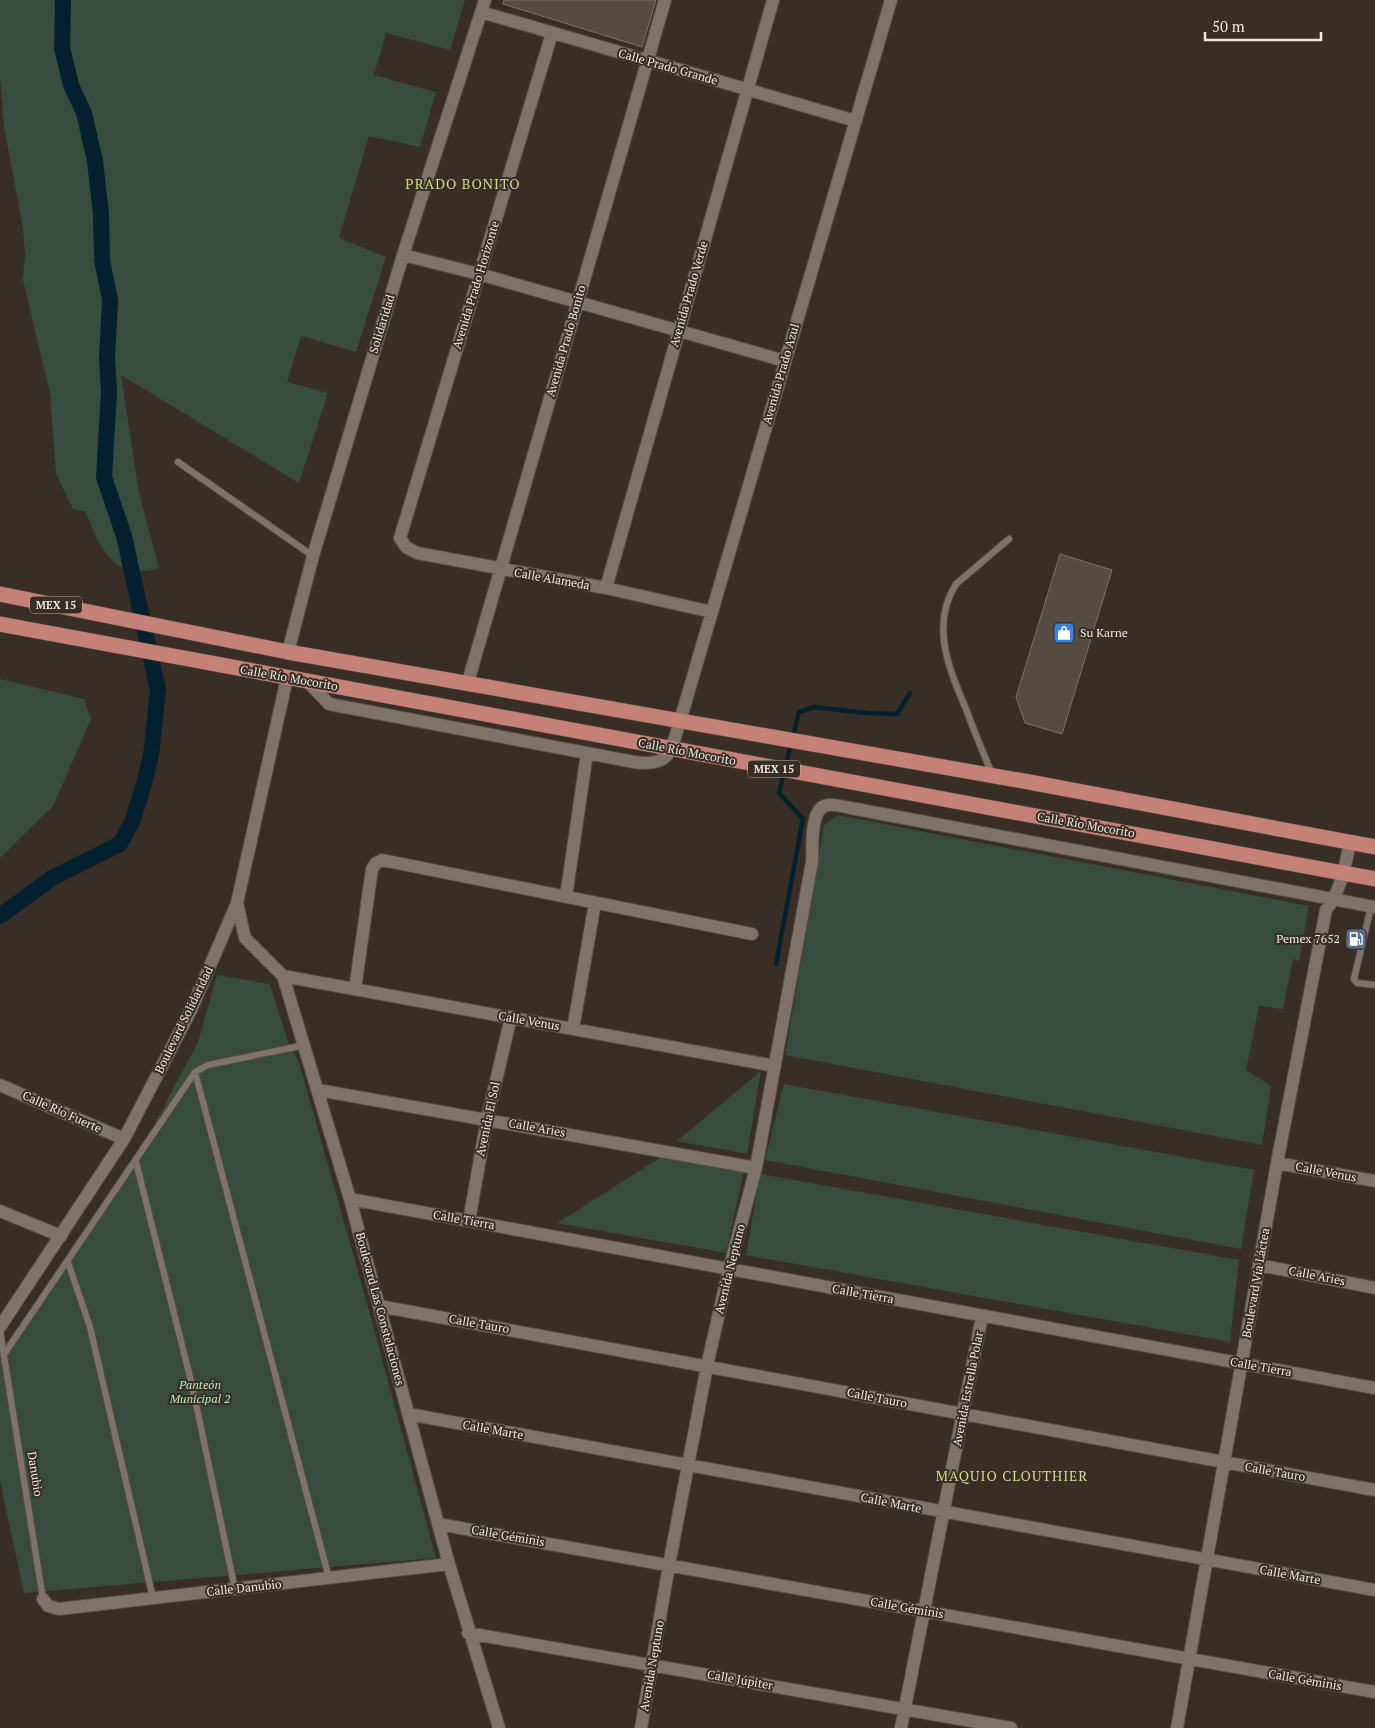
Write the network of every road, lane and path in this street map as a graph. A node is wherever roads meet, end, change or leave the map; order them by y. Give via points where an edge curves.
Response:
1 (665, 0) edge
2 (773, 0) edge
3 (891, 0) edge
4 (483, 6) edge
5 (552, 33) junction
6 (648, 61) junction
7 (748, 90) junction
8 (856, 121) junction
9 (403, 255) junction
10 (479, 274) junction
11 (578, 302) junction
12 (679, 331) junction
13 (785, 361) junction
14 (178, 462) dead end
15 (400, 538) joint
16 (1009, 539) dead end
17 (313, 556) junction
18 (500, 570) junction
19 (606, 588) junction
20 (0, 594) edge
21 (712, 612) junction
22 (0, 624) edge
23 (288, 652) junction
24 (287, 678) junction
25 (307, 681) junction
26 (468, 682) junction
27 (680, 721) junction
28 (671, 749) junction
29 (587, 753) junction
30 (993, 777) junction
31 (1350, 843) junction
32 (1375, 847) edge
33 (1344, 873) junction
34 (1375, 878) edge
35 (566, 897) junction
36 (1335, 899) junction
37 (595, 903) junction
38 (237, 904) junction
39 (1373, 907) edge
40 (752, 934) dead end
41 (283, 976) junction
42 (1375, 985) edge
43 (355, 989) junction
44 (511, 1017) junction
45 (573, 1029) junction
46 (305, 1045) junction
47 (775, 1066) junction
48 (195, 1072) junction
49 (0, 1085) edge
50 (318, 1090) junction
51 (487, 1119) junction
52 (124, 1139) junction
53 (136, 1162) junction
54 (1277, 1163) junction
55 (756, 1168) junction
56 (1375, 1181) edge
57 (350, 1199) junction
58 (0, 1211) edge
59 (469, 1220) junction
60 (61, 1236) junction
61 (68, 1262) junction
62 (1259, 1265) junction
63 (728, 1269) junction
64 (1375, 1288) edge
65 (379, 1306) junction
66 (982, 1316) junction
67 (0, 1327) edge
68 (0, 1331) edge
69 (5, 1353) junction
70 (1241, 1363) junction
71 (707, 1366) junction
72 (1375, 1388) edge
73 (408, 1414) junction
74 (963, 1414) junction
75 (1224, 1462) junction
76 (688, 1465) junction
77 (1375, 1490) edge
78 (944, 1512) junction
79 (438, 1524) junction
80 (1207, 1560) junction
81 (449, 1564) junction
82 (669, 1565) junction
83 (329, 1578) junction
84 (235, 1589) junction
85 (1375, 1590) edge
86 (153, 1598) junction
87 (43, 1599) joint
88 (924, 1611) junction
89 (468, 1633) junction
90 (1190, 1659) junction
91 (652, 1665) junction
92 (1375, 1692) edge
93 (905, 1709) junction
94 (499, 1728) edge
95 (641, 1728) edge
96 (901, 1728) edge
97 (1011, 1728) edge
98 (1177, 1728) edge

1 - 6 street, Avenida Prado Bonito
2 - 7 street, Avenida Prado Verde
3 - 8 street, Avenida Prado Azul
4 - 5 street, Calle Prado Grande
4 - 9 street, Solidaridad
5 - 6 street, Calle Prado Grande
5 - 10 street, Avenida Prado Horizonte
6 - 7 street, Calle Prado Grande
6 - 11 street, Avenida Prado Bonito
7 - 8 street, Calle Prado Grande
7 - 12 street, Avenida Prado Verde
8 - 13 street, Avenida Prado Azul
9 - 10 street
9 - 17 street, Solidaridad
10 - 11 street
10 - 15 street, Avenida Prado Horizonte
11 - 12 street
11 - 18 street, Avenida Prado Bonito
12 - 13 street
12 - 19 street, Avenida Prado Verde
13 - 21 street, Avenida Prado Azul
14 - 17 lane
15 - 18 street, Calle Alameda via 406,548 417,553
16 - 30 lane via 956,584 944,616 943,632 949,666
17 - 23 street, Solidaridad
18 - 19 street, Calle Alameda
18 - 26 street, Avenida Prado Bonito
19 - 21 street, Calle Alameda
20 - 23 main road, Calle Río Mocorito / MEX 15
21 - 27 street, Avenida Prado Azul
22 - 24 main road, Calle Río Mocorito / MEX 15
23 - 26 main road, Calle Río Mocorito / MEX 15
24 - 25 main road, Calle Río Mocorito / MEX 15
24 - 38 street, Boulevard Solidaridad
25 - 28 main road, Calle Río Mocorito / MEX 15
25 - 29 street via 329,704
26 - 27 main road, Calle Río Mocorito / MEX 15
27 - 28 street, Avenida Prado Azul
27 - 30 main road, Calle Río Mocorito / MEX 15
28 - 29 street via 665,759 656,764
28 - 33 main road, Calle Río Mocorito / MEX 15
29 - 35 street
30 - 31 main road, Calle Río Mocorito / MEX 15
31 - 32 main road, Calle Río Mocorito / MEX 15
31 - 33 street, Boulevard Vía Láctea
33 - 34 main road, Calle Río Mocorito / MEX 15
33 - 36 street, Boulevard Vía Láctea
35 - 37 street
35 - 43 street via 379,860 372,869
36 - 39 street
36 - 47 street, Avenida Neptuno via 828,805 814,818 812,862
36 - 54 street, Boulevard Vía Láctea via 1326,910
37 - 40 street
37 - 45 street
38 - 41 street, Boulevard Las Constelaciones via 245,938
38 - 52 street, Boulevard Solidaridad via 191,1010
39 - 42 lane via 1354,979 1357,983
41 - 43 street, Calle Venus
41 - 46 street, Boulevard Las Constelaciones
43 - 44 street, Calle Venus
44 - 45 street, Calle Venus
44 - 51 street, Avenida El Sol
45 - 47 street, Calle Venus
46 - 48 lane via 203,1066
46 - 50 street, Boulevard Las Constelaciones
47 - 55 street, Avenida Neptuno
48 - 53 lane
48 - 83 lane
49 - 52 street, Calle Río Fuerte
50 - 51 street, Calle Aries
50 - 57 street, Boulevard Las Constelaciones
51 - 55 street, Calle Aries
51 - 59 street, Avenida El Sol
52 - 60 street, Boulevard Solidaridad
53 - 61 lane
53 - 84 lane via 192,1385
54 - 56 street, Calle Venus
54 - 62 street, Boulevard Vía Láctea
55 - 63 street, Avenida Neptuno
57 - 59 street, Calle Tierra
57 - 65 street, Boulevard Las Constelaciones
58 - 60 street
59 - 63 street, Calle Tierra
60 - 67 street, Boulevard Solidaridad
61 - 69 lane
61 - 86 lane via 90,1327
62 - 64 street, Calle Aries
62 - 70 street, Boulevard Vía Láctea
63 - 66 street, Calle Tierra
63 - 71 street, Avenida Neptuno
65 - 71 street, Calle Tauro
65 - 73 street, Boulevard Las Constelaciones
66 - 70 street, Calle Tierra
66 - 74 street, Avenida Estrella Polar
68 - 69 lane, Danubio
69 - 87 lane, Danubio
70 - 72 street, Calle Tierra
70 - 75 street, Boulevard Vía Láctea
71 - 74 street, Calle Tauro
71 - 76 street, Avenida Neptuno
73 - 76 street, Calle Marte
73 - 79 street, Boulevard Las Constelaciones
74 - 75 street, Calle Tauro
74 - 78 street, Avenida Estrella Polar
75 - 77 street, Calle Tauro
75 - 80 street, Boulevard Vía Láctea
76 - 78 street, Calle Marte
76 - 82 street, Avenida Neptuno
78 - 80 street, Calle Marte
78 - 88 street, Avenida Estrella Polar
79 - 81 street, Boulevard Las Constelaciones
79 - 82 street, Calle Géminis
80 - 85 street, Calle Marte
80 - 90 street, Boulevard Vía Láctea
81 - 83 street, Calle Danubio
81 - 89 street, Boulevard Las Constelaciones
82 - 88 street, Calle Géminis
82 - 91 street, Avenida Neptuno
83 - 84 street, Calle Danubio
84 - 86 street, Calle Danubio
86 - 87 street, Calle Danubio via 59,1609 48,1606
88 - 90 street, Calle Géminis
88 - 93 street, Avenida Estrella Polar
89 - 91 street, Calle Júpiter
89 - 94 street, Boulevard Las Constelaciones
90 - 92 street, Calle Géminis
90 - 98 street, Boulevard Vía Láctea
91 - 93 street, Calle Júpiter
91 - 95 street, Avenida Neptuno
93 - 96 street, Avenida Estrella Polar
93 - 97 street, Calle Júpiter

